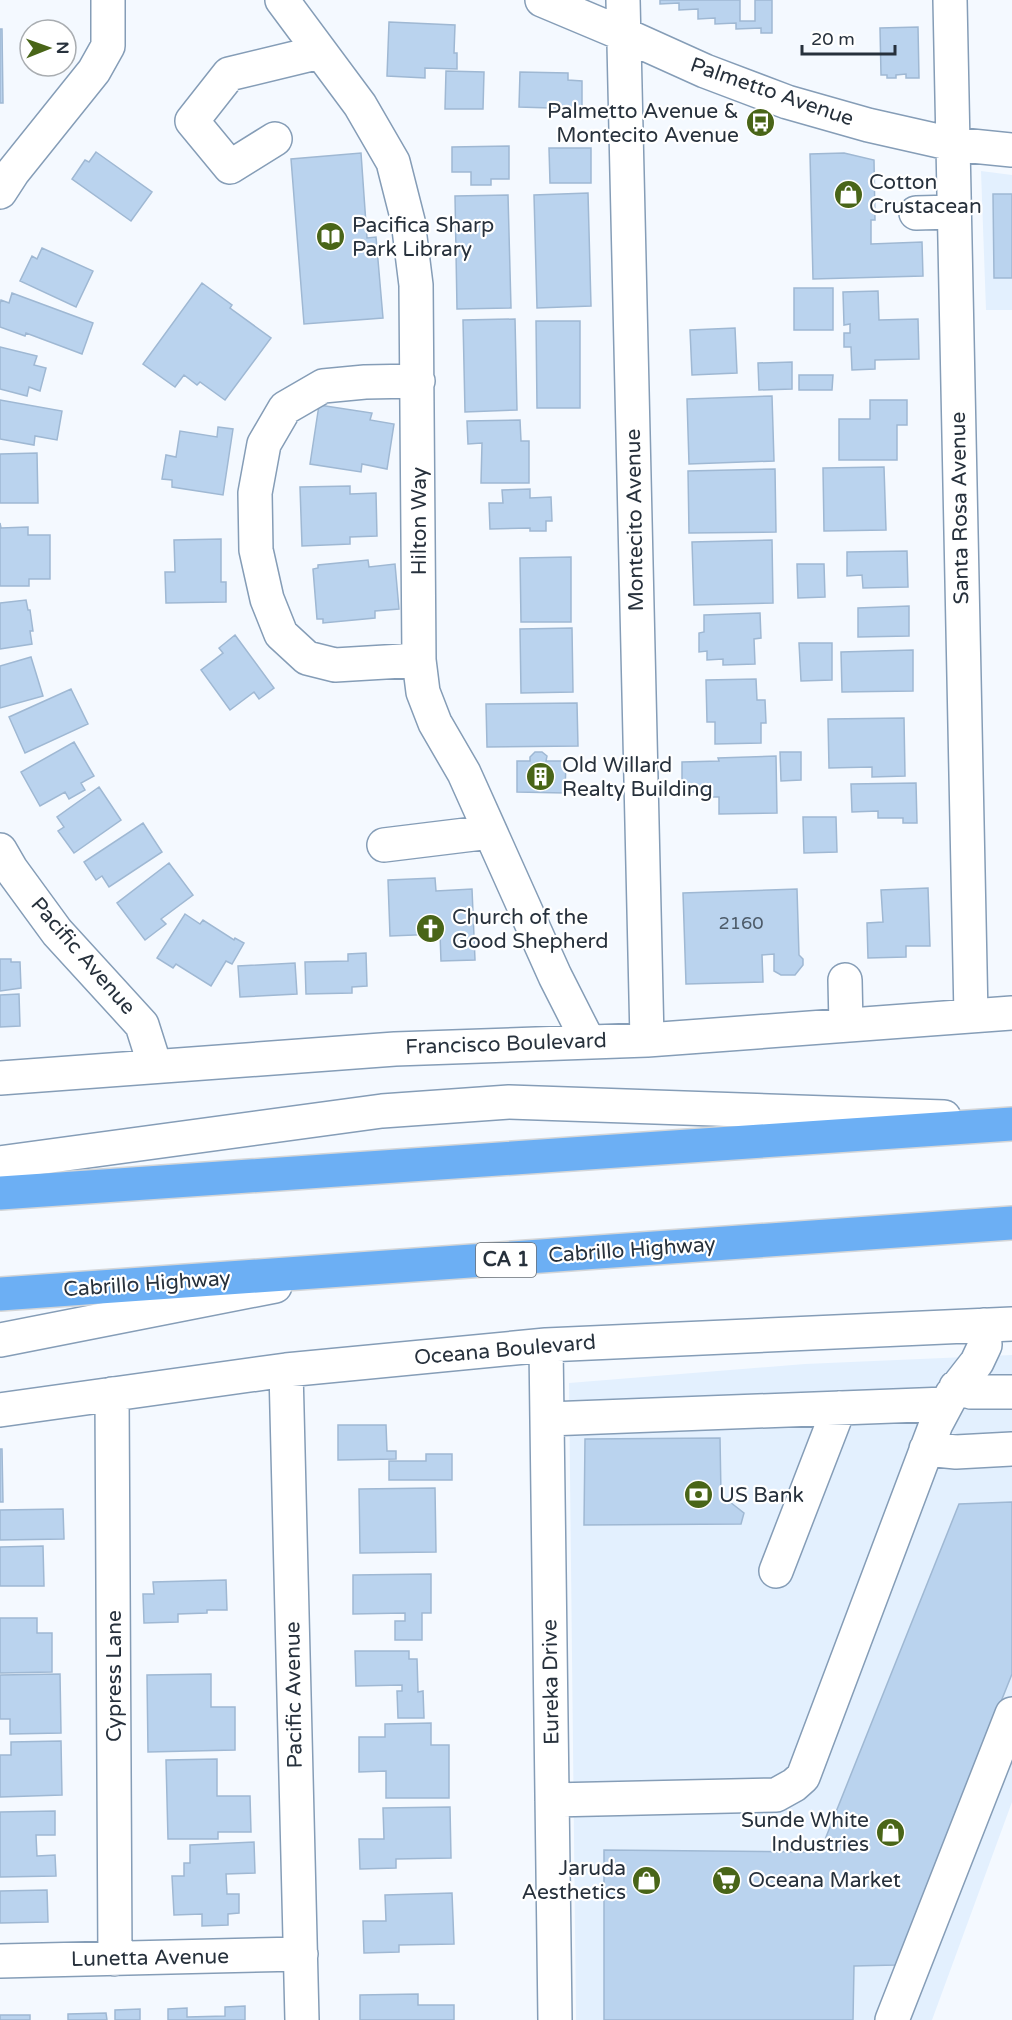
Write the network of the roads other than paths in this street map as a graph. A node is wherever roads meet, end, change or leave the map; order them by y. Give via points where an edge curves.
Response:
1 (108, 0) edge
2 (282, 0) edge
3 (542, 0) edge
4 (623, 0) edge
5 (950, 0) edge
6 (623, 34) junction
7 (321, 52) junction
8 (275, 140) dead end
9 (952, 144) junction
10 (1012, 150) edge
11 (0, 192) edge
12 (954, 212) junction
13 (916, 213) dead end
14 (418, 381) junction
15 (419, 660) junction
16 (490, 832) junction
17 (384, 845) dead end
18 (0, 850) edge
19 (845, 980) dead end
20 (1012, 1013) edge
21 (971, 1016) junction
22 (846, 1025) junction
23 (647, 1040) junction
24 (588, 1041) junction
25 (155, 1066) junction
26 (0, 1078) edge
27 (1012, 1121) edge
28 (0, 1163) edge
29 (0, 1193) edge
30 (1012, 1223) edge
31 (348, 1271) junction
32 (0, 1294) edge
33 (998, 1324) edge
34 (0, 1340) edge
35 (546, 1345) junction
36 (286, 1370) junction
37 (1012, 1392) edge
38 (112, 1394) junction
39 (952, 1396) junction
40 (839, 1408) junction
41 (0, 1410) edge
42 (548, 1419) junction
43 (927, 1449) junction
44 (1012, 1449) edge
45 (776, 1571) dead end
46 (1012, 1714) edge
47 (552, 1800) junction
48 (301, 1954) junction
49 (115, 1959) junction
50 (0, 1961) edge
51 (302, 2020) edge
52 (555, 2020) edge
53 (892, 2020) edge

1 - 11 street via 108,46 99,63
2 - 7 street, Hilton Way
3 - 6 street, Palmetto Avenue
4 - 6 street, Montecito Avenue
5 - 9 street, Santa Rosa Avenue
6 - 9 street, Palmetto Avenue via 787,102
6 - 23 street, Montecito Avenue
7 - 8 street via 229,74 192,121 230,167
7 - 14 street, Hilton Way via 360,105 393,162 408,221 415,274
9 - 10 street, Palmetto Avenue
9 - 12 street, Santa Rosa Avenue
12 - 13 street
12 - 21 street, Santa Rosa Avenue
14 - 15 street, Hilton Way
14 - 15 street via 323,386 285,408 264,444 255,493 256,550 267,599 281,634 307,658 335,665
15 - 16 street, Hilton Way via 423,692 435,723 464,773
16 - 17 street
16 - 24 street, Hilton Way
18 - 25 street, Pacific Avenue via 57,932 142,1025
19 - 22 street
20 - 21 street, Francisco Boulevard
21 - 22 street, Francisco Boulevard
22 - 23 street, Francisco Boulevard
23 - 24 street, Francisco Boulevard
24 - 25 street, Francisco Boulevard via 395,1049
25 - 26 street, Francisco Boulevard
27 - 28 street via 509,1102 382,1111
27 - 29 highway
30 - 31 highway, Cabrillo Highway / CA 1
31 - 32 highway, Cabrillo Highway / CA 1
31 - 34 street
33 - 35 street, Oceana Boulevard
33 - 39 street
35 - 36 street, Oceana Boulevard
35 - 42 street, Eureka Drive
36 - 38 street, Oceana Boulevard
36 - 48 street, Pacific Avenue
37 - 39 street
38 - 41 street, Oceana Boulevard
38 - 49 street, Cypress Lane
39 - 40 street
39 - 43 street
40 - 42 street
40 - 45 street
42 - 47 street, Eureka Drive
43 - 44 street
43 - 47 street via 803,1777 776,1795
46 - 53 street
47 - 52 street, Eureka Drive
48 - 49 street, Lunetta Avenue
48 - 51 street, Pacific Avenue
49 - 50 street, Lunetta Avenue

